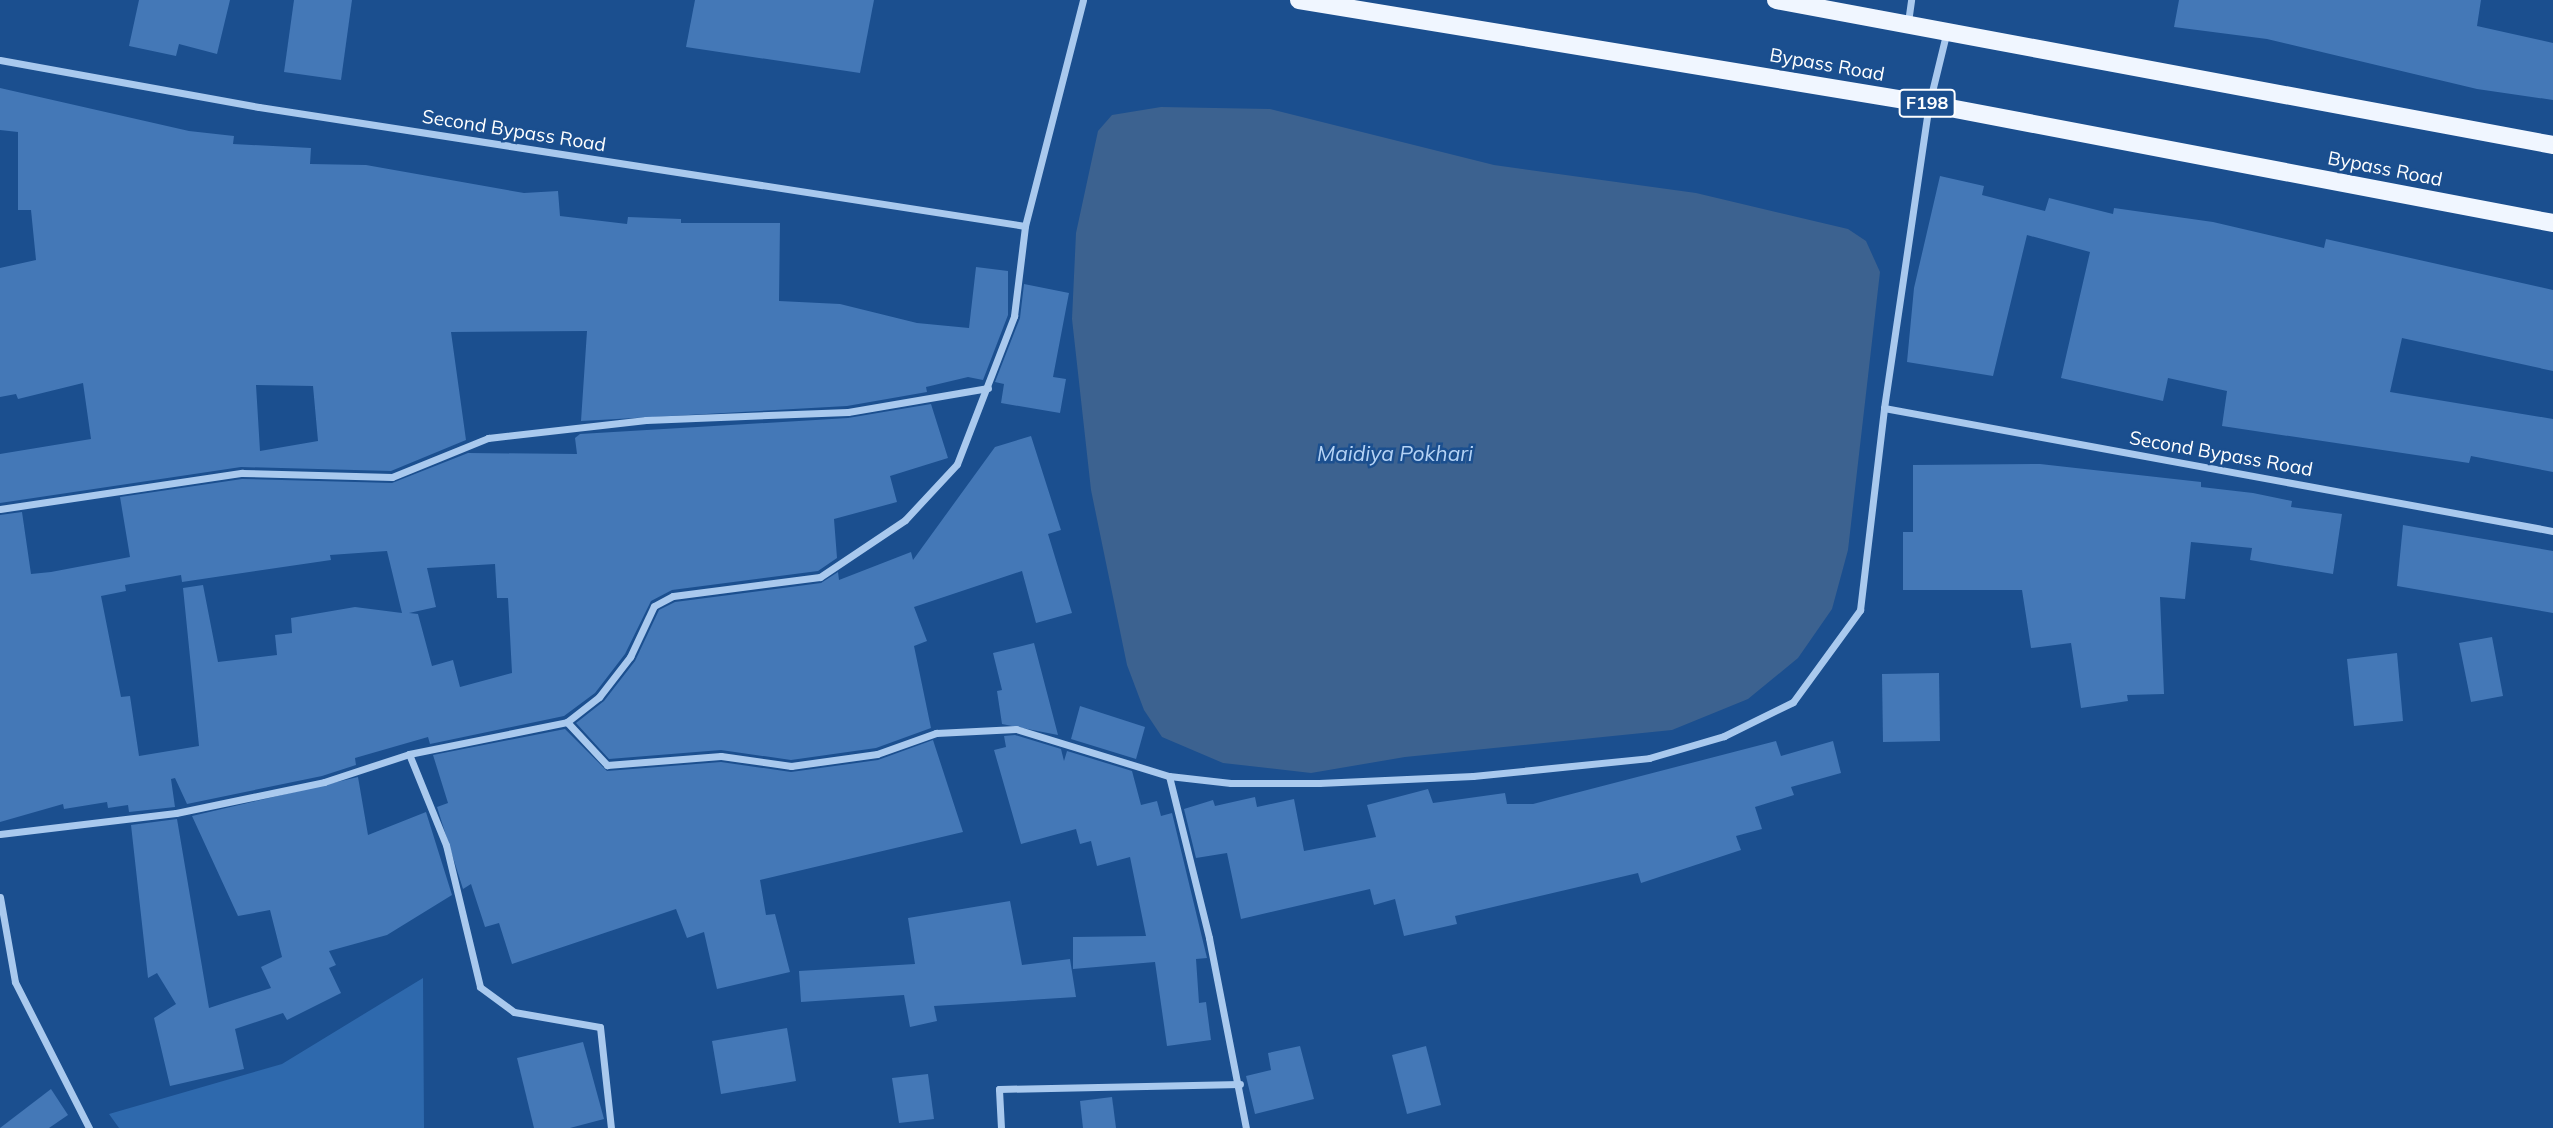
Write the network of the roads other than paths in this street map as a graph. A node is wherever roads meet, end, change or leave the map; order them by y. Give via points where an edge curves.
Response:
1 (1083, 0) edge
2 (1298, 0) edge
3 (1776, 0) edge
4 (1911, 0) edge
5 (1908, 22) junction
6 (1947, 28) junction
7 (0, 60) edge
8 (1929, 104) junction
9 (2553, 145) edge
10 (2553, 223) edge
11 (1025, 226) junction
12 (988, 388) junction
13 (1884, 408) junction
14 (0, 509) edge
15 (2553, 531) edge
16 (567, 722) junction
17 (409, 754) junction
18 (1169, 776) junction
19 (0, 834) edge
20 (0, 897) edge
21 (1240, 1084) junction
22 (89, 1128) edge
23 (611, 1128) edge
24 (1001, 1128) edge
25 (1246, 1128) edge

1 - 11 street
2 - 8 main road, Bypass Road / F198
3 - 5 main road
4 - 5 street
5 - 6 main road
6 - 8 street
6 - 9 main road
7 - 11 street, Second Bypass Road via 259,107
8 - 10 main road, Bypass Road / F198
8 - 13 street
11 - 12 street via 1014,316
12 - 14 street via 848,412 646,420 488,438 392,477 242,473
12 - 16 street via 957,464 905,520 820,577 673,597 654,606 630,657 599,697
13 - 15 street, Second Bypass Road
13 - 18 street via 1860,610 1793,702 1724,736 1649,758 1473,776 1319,783 1231,783
16 - 17 street
16 - 18 street via 607,765 721,756 791,766 877,754 936,733 1016,729
17 - 19 street via 324,782 176,813
17 - 23 street via 446,845 480,987 514,1013 600,1027
18 - 21 street
20 - 22 street via 15,982
21 - 24 street via 999,1089
21 - 25 street

